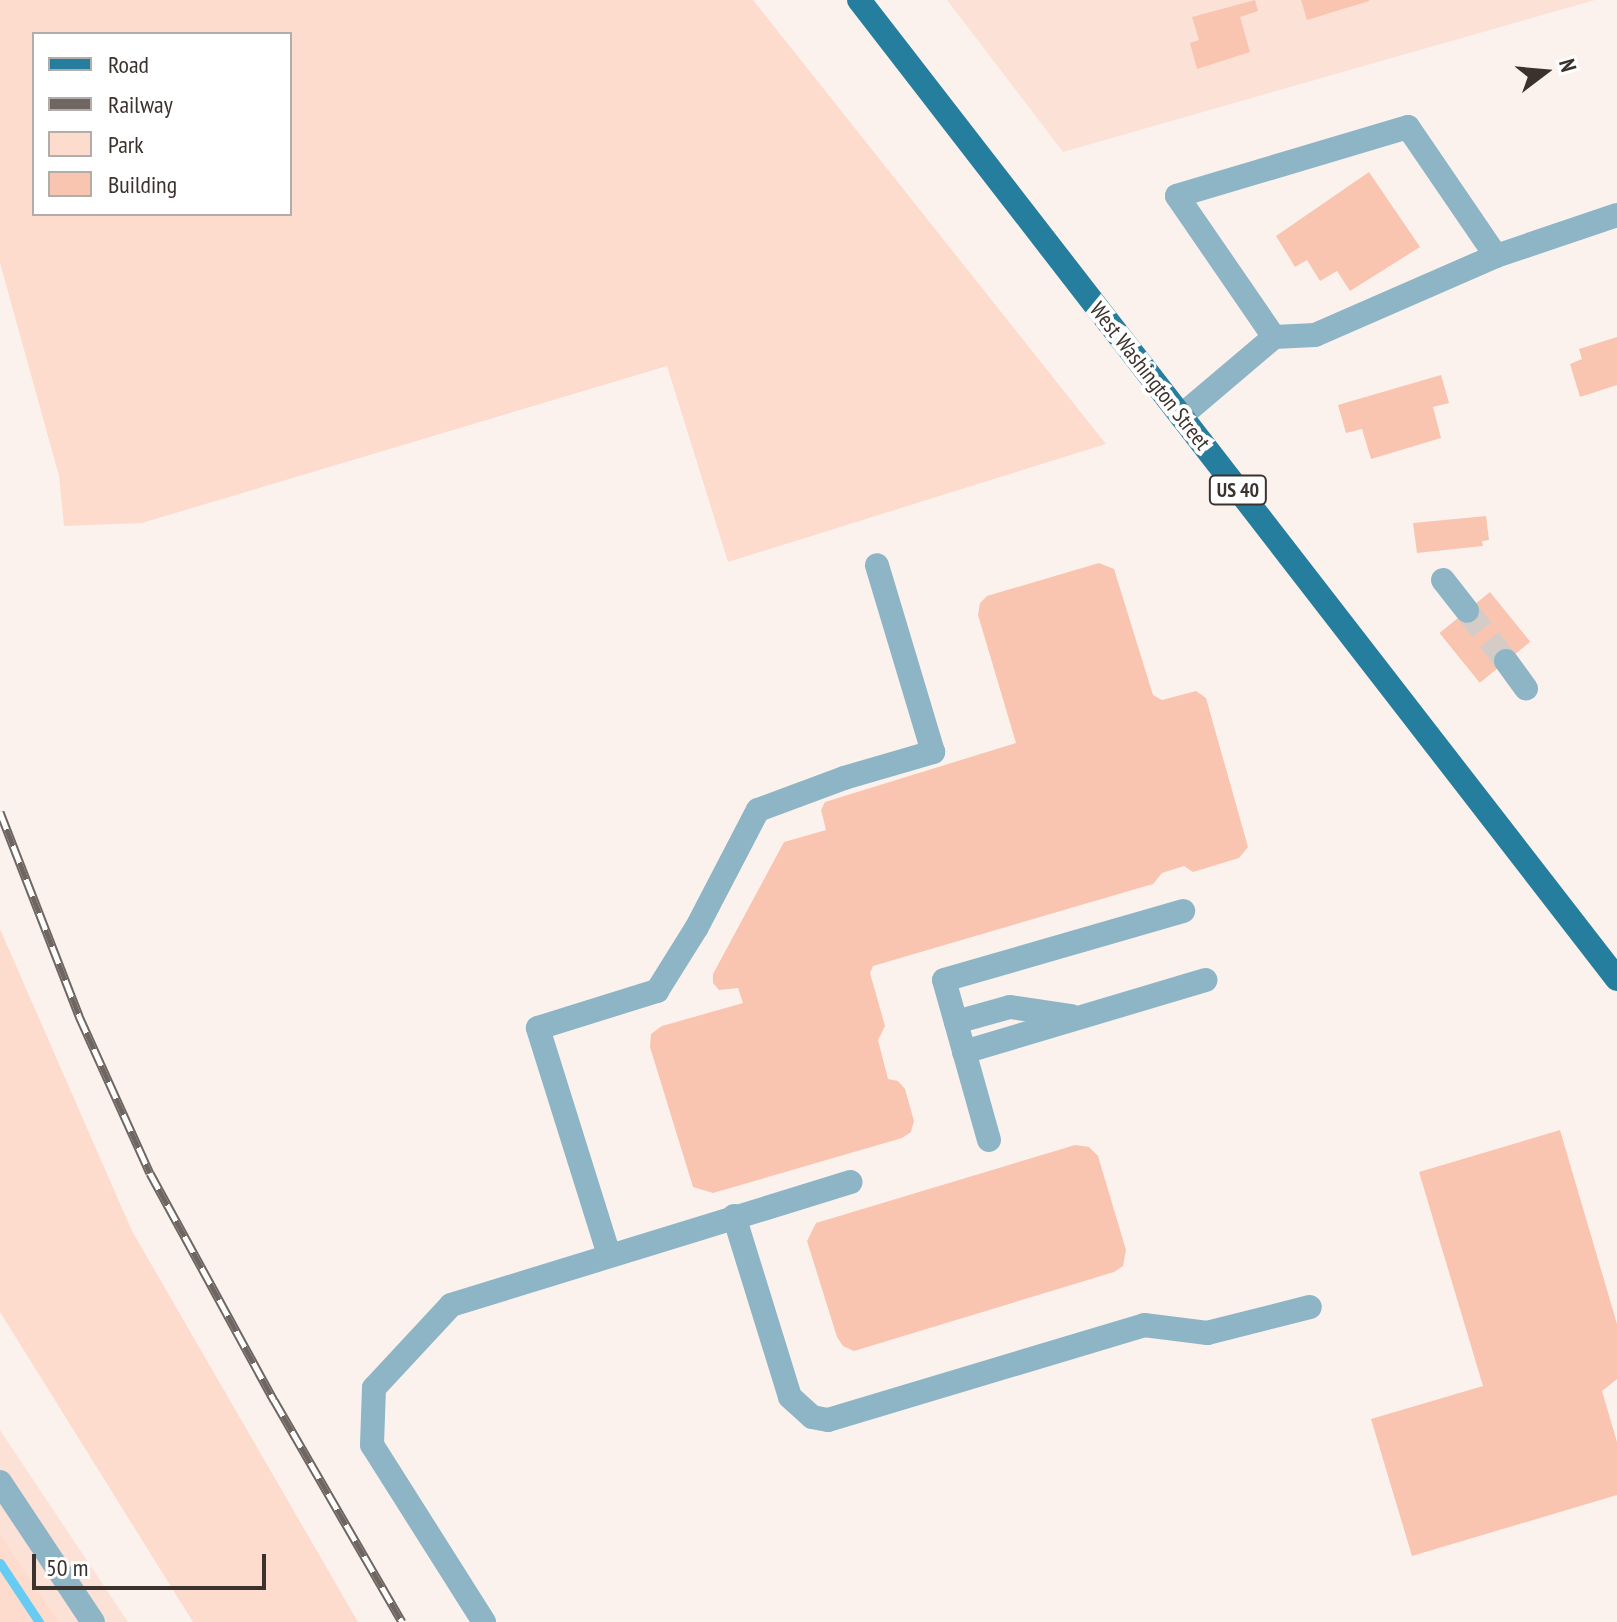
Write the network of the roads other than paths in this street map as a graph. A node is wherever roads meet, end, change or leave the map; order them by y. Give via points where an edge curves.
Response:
1 (859, 0) edge
2 (1617, 215) edge
3 (1496, 256) junction
4 (1274, 337) junction
5 (1181, 416) junction
6 (877, 565) dead end
7 (1443, 580) dead end
8 (1467, 611) tunnel mouth
9 (1506, 661) tunnel mouth
10 (1526, 689) dead end
11 (1183, 911) dead end
12 (1617, 979) edge
13 (1206, 980) dead end
14 (1080, 1018) junction
15 (956, 1022) junction
16 (964, 1052) junction
17 (989, 1140) dead end
18 (851, 1182) dead end
19 (734, 1216) junction
20 (609, 1255) junction
21 (1310, 1307) dead end
22 (0, 1482) edge
23 (93, 1622) edge
24 (484, 1622) edge

1 - 5 main road, West Washington Street / US 40
2 - 3 street
3 - 4 street via 1315,335
3 - 4 street via 1408,127 1177,196
4 - 5 street
5 - 12 main road, West Washington Street / US 40
6 - 20 street via 933,752 758,810 657,991 538,1028
7 - 8 street
9 - 10 street
11 - 15 street via 944,980
13 - 14 street
14 - 15 street via 1010,1007
14 - 16 street
15 - 16 street
16 - 17 street
18 - 19 street
19 - 20 street
19 - 21 street via 790,1397 812,1417 828,1420 1144,1325 1207,1333
20 - 24 street via 451,1305 374,1388 372,1445
22 - 23 street

